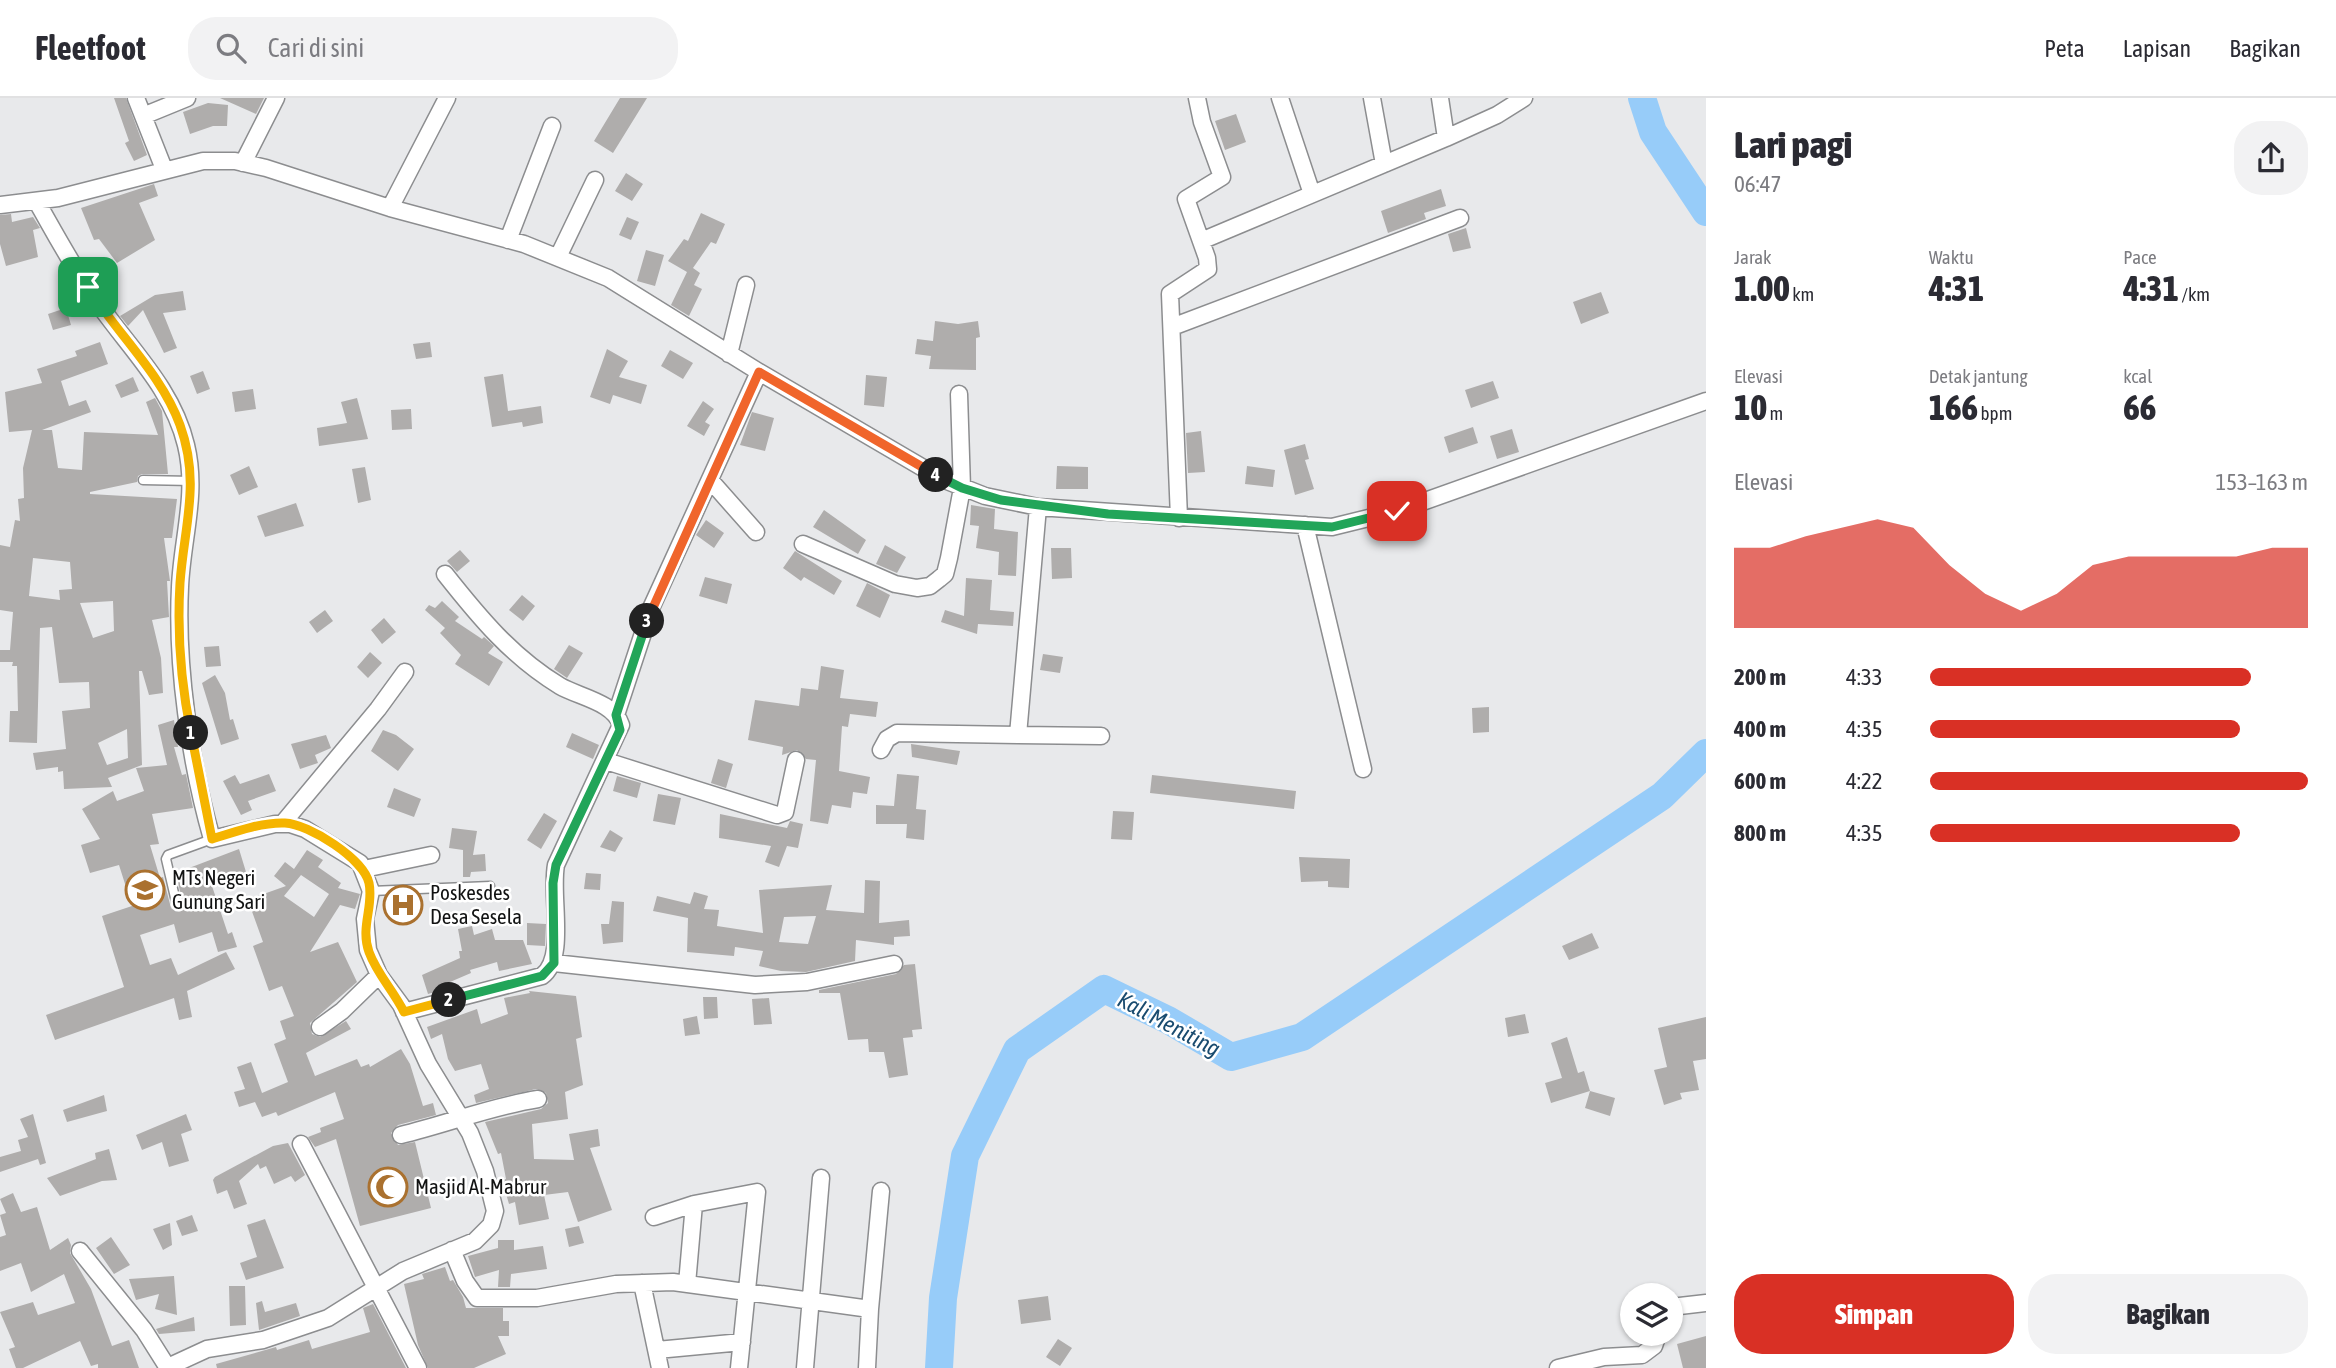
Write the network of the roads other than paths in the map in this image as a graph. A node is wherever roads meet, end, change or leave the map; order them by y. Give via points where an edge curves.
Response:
1 (136, 98) edge
2 (187, 98) edge
3 (276, 98) edge
4 (447, 98) edge
5 (1197, 98) edge
6 (1280, 98) edge
7 (1372, 98) edge
8 (1440, 98) edge
9 (1524, 98) edge
10 (143, 116) junction
11 (552, 126) dead end
12 (1446, 138) junction
13 (243, 163) junction
14 (1384, 164) junction
15 (164, 169) junction
16 (595, 180) dead end
17 (1312, 194) junction
18 (37, 202) junction
19 (0, 205) edge
20 (390, 208) junction
21 (1460, 218) dead end
22 (509, 240) junction
23 (1201, 241) junction
24 (558, 257) junction
25 (746, 285) dead end
26 (1172, 327) junction
27 (729, 354) junction
28 (759, 372) junction
29 (959, 394) dead end
30 (1706, 401) edge
31 (143, 480) dead end
32 (710, 480) junction
33 (192, 481) junction
34 (962, 488) junction
35 (1038, 507) junction
36 (1179, 518) junction
37 (1305, 525) junction
38 (756, 532) dead end
39 (803, 544) dead end
40 (445, 574) dead end
41 (405, 672) dead end
42 (616, 715) junction
43 (1018, 735) junction
44 (1101, 736) dead end
45 (881, 750) dead end
46 (796, 760) dead end
47 (606, 761) junction
48 (1363, 769) dead end
49 (283, 823) junction
50 (212, 839) junction
51 (431, 855) dead end
52 (364, 869) junction
53 (490, 886) dead end
54 (370, 891) junction
55 (177, 906) dead end
56 (554, 963) junction
57 (894, 964) dead end
58 (379, 975) junction
59 (404, 1012) junction
60 (320, 1027) dead end
61 (538, 1099) dead end
62 (464, 1120) junction
63 (401, 1135) dead end
64 (301, 1144) dead end
65 (821, 1178) dead end
66 (881, 1191) dead end
67 (694, 1204) junction
68 (654, 1217) dead end
69 (452, 1250) junction
70 (80, 1251) dead end
71 (642, 1283) junction
72 (687, 1284) junction
73 (378, 1288) junction
74 (747, 1293) junction
75 (810, 1302) junction
76 (1706, 1303) edge
77 (1683, 1306) edge
78 (870, 1309) junction
79 (742, 1342) junction
80 (1654, 1346) edge
81 (657, 1350) junction
82 (1604, 1362) edge
83 (168, 1368) edge
84 (418, 1368) edge
85 (660, 1368) edge
86 (739, 1368) edge
87 (805, 1368) edge
88 (867, 1368) edge
89 (1558, 1368) edge

1 - 10 street
2 - 10 street
3 - 13 street
4 - 20 street
5 - 23 street via 1222,177 1186,199
6 - 17 street
7 - 14 street
8 - 12 street
9 - 12 street
10 - 15 street
11 - 22 street
12 - 14 street
13 - 15 street via 203,161
13 - 20 street
14 - 17 street
15 - 18 street
16 - 24 street
17 - 23 street
18 - 19 street
18 - 33 street via 98,303 164,391 186,443
20 - 22 street
21 - 26 street
22 - 24 street
23 - 26 street via 1208,269 1170,294
24 - 27 street via 608,278
25 - 27 street
26 - 36 street
27 - 28 street
28 - 32 street
28 - 34 street
29 - 34 street
30 - 37 street via 1397,511 1332,527
31 - 33 lane
32 - 38 street
32 - 42 street via 652,606
33 - 50 street via 181,577 180,652 187,717
34 - 35 street
34 - 39 street via 944,574 930,586 895,584
35 - 36 street
35 - 43 street
36 - 37 street
37 - 48 street
40 - 42 street via 488,628 531,668
41 - 49 street
42 - 47 street via 620,730
43 - 44 street
43 - 45 street via 897,733
46 - 47 street via 785,812 778,815
47 - 56 street via 556,865
49 - 50 street
49 - 52 street via 305,828 354,857
50 - 55 lane via 168,855
51 - 52 street
52 - 54 street
53 - 54 lane
54 - 58 street via 366,937
56 - 57 street via 755,985 807,982
56 - 59 street via 542,976
58 - 59 street
58 - 60 street
59 - 62 street via 428,1064
61 - 62 street
62 - 63 street
62 - 69 street via 495,1211 484,1233
64 - 73 street
65 - 75 street
66 - 78 street
67 - 68 street
67 - 72 street
67 - 74 street via 757,1192
69 - 71 street via 477,1298 537,1298
69 - 73 street via 403,1271
70 - 83 street via 144,1330
71 - 72 street
71 - 81 street
72 - 74 street
73 - 83 street via 314,1324 263,1340 206,1349
73 - 84 street
74 - 75 street
74 - 79 street
75 - 78 street
75 - 87 street
76 - 77 street
78 - 88 street
79 - 81 street
79 - 86 street
80 - 82 street via 1645,1353
81 - 85 street
82 - 89 street

